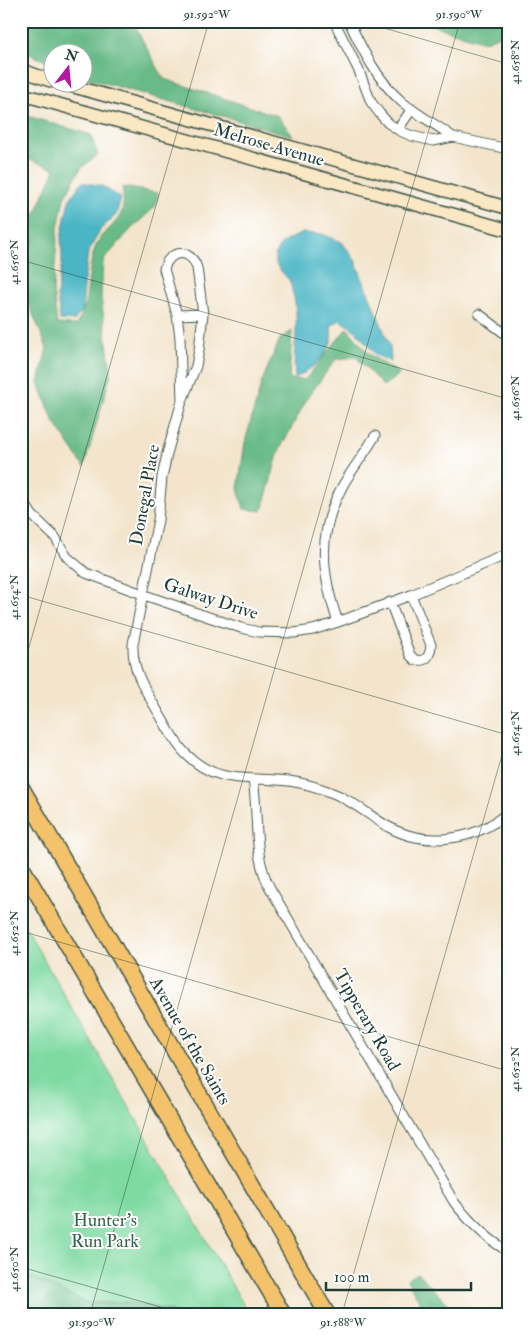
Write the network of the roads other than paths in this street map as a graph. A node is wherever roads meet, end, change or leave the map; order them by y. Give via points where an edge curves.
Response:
1 (334, 21) edge
2 (349, 21) edge
3 (21, 70) edge
4 (42, 77) edge
5 (92, 92) edge
6 (21, 94) edge
7 (412, 109) junction
8 (398, 129) junction
9 (453, 137) junction
10 (508, 149) edge
11 (508, 208) edge
12 (508, 230) edge
13 (203, 314) junction
14 (479, 314) dead end
15 (177, 315) junction
16 (508, 336) edge
17 (182, 401) junction
18 (375, 436) dead end
19 (21, 497) edge
20 (508, 554) edge
21 (144, 594) junction
22 (411, 594) junction
23 (390, 602) junction
24 (338, 622) junction
25 (253, 779) junction
26 (21, 787) edge
27 (508, 812) edge
28 (21, 866) edge
29 (508, 1250) edge
30 (283, 1314) edge
31 (327, 1314) edge

1 - 8 street via 371,102
2 - 7 street via 377,74
3 - 4 main road
5 - 11 main road, Melrose Avenue
6 - 12 main road, Melrose Avenue
7 - 8 street
7 - 9 street
8 - 9 street via 434,141
9 - 10 street
13 - 15 street
13 - 15 street, Donegal Place via 195,261 190,256 177,254 165,263 164,269
13 - 17 street, Donegal Place via 196,366
14 - 16 street
15 - 17 street, Donegal Place
17 - 21 street, Donegal Place via 162,477 158,520
18 - 24 street via 335,502 325,540 325,577
19 - 21 street, Galway Drive via 32,515 76,566 97,578
20 - 22 street, Galway Drive
21 - 24 street, Galway Drive via 259,632 294,633
21 - 25 street, Donegal Place via 134,644 135,667 140,682 187,755 212,772 226,777
22 - 23 street, Galway Drive
22 - 23 street via 431,646 428,658 422,661 410,655
23 - 24 street, Galway Drive
25 - 27 street, Donegal Place via 290,781 331,792 392,828 428,839 476,832
25 - 29 street, Tipperary Road via 258,852 270,888 454,1202 475,1227
26 - 31 highway, Avenue of the Saints
28 - 30 highway

